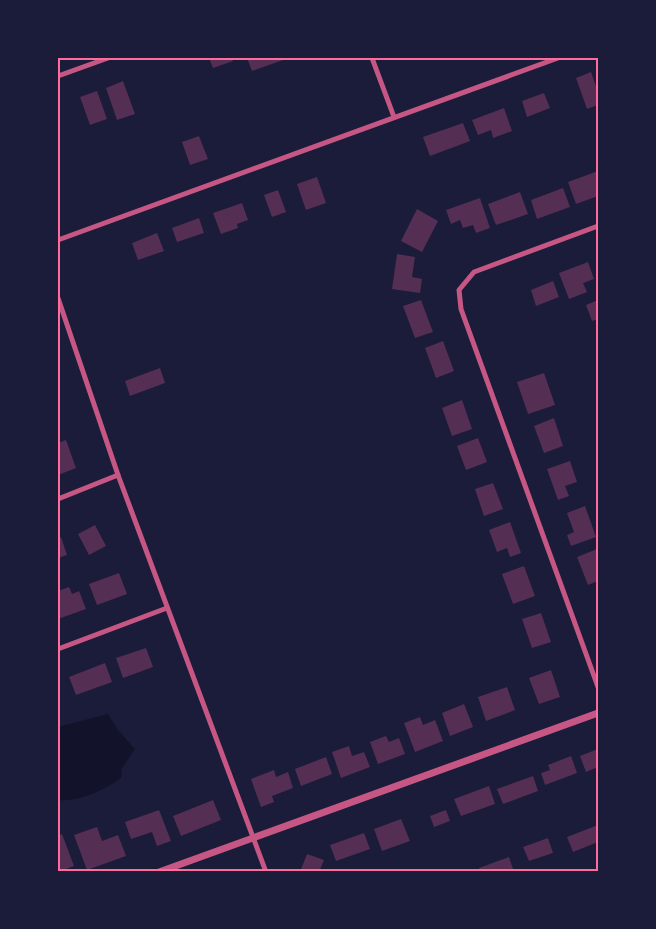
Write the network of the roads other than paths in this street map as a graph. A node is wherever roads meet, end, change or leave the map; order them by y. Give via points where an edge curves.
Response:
1 (108, 58) edge
2 (372, 58) edge
3 (558, 58) edge
4 (58, 76) edge
5 (394, 117) junction
6 (598, 226) edge
7 (58, 240) edge
8 (58, 298) edge
9 (118, 474) junction
10 (58, 498) edge
11 (168, 608) junction
12 (58, 649) edge
13 (598, 687) edge
14 (598, 713) edge
15 (254, 836) junction
16 (160, 872) edge
17 (266, 872) edge

1 - 4 street
2 - 5 street
3 - 5 street
5 - 7 street
6 - 13 street via 474,272 459,290 461,310
8 - 9 street
9 - 10 street
9 - 11 street
11 - 12 street
11 - 15 street
14 - 15 street
15 - 16 street
15 - 17 street

